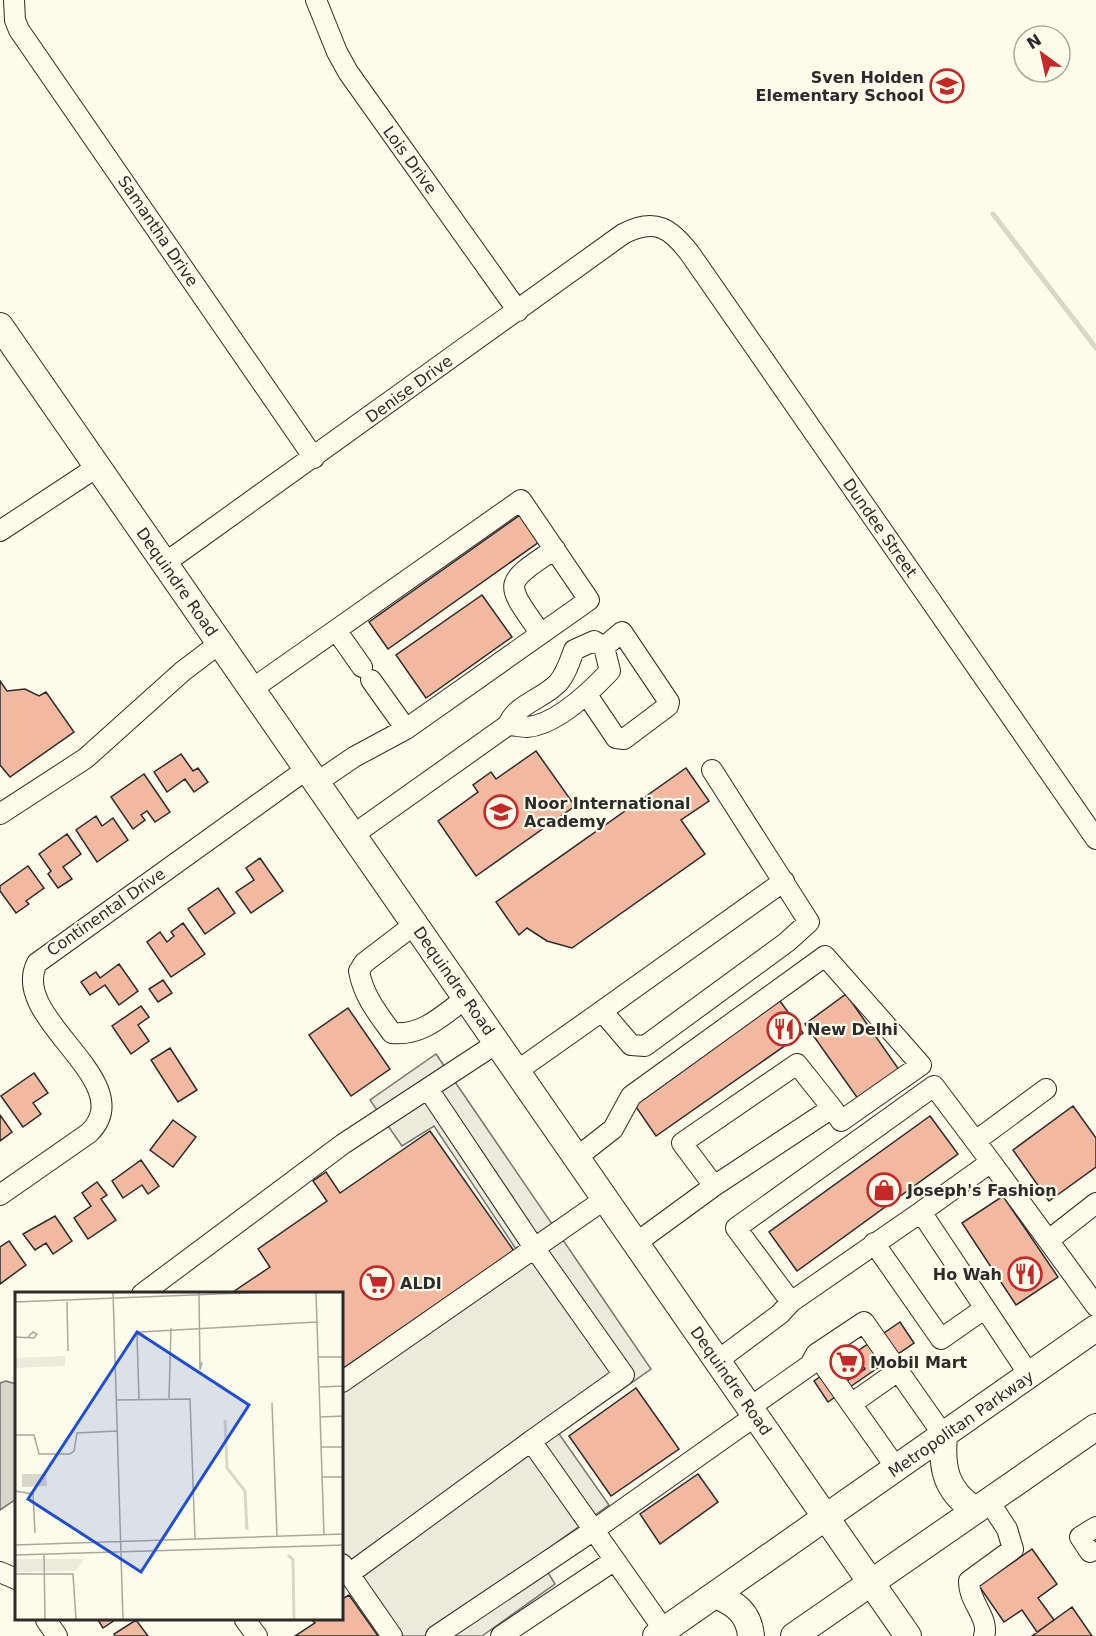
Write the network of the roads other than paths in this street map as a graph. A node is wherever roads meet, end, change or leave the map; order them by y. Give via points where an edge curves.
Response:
1 (14, 0) edge
2 (316, 0) edge
3 (657, 226) joint
4 (518, 311) junction
5 (0, 326) edge
6 (314, 458) junction
7 (97, 467) junction
8 (0, 531) edge
9 (555, 549) junction
10 (165, 563) junction
11 (336, 630) junction
12 (541, 634) junction
13 (220, 644) junction
14 (604, 647) junction
15 (252, 689) junction
16 (587, 695) junction
17 (508, 725) junction
18 (406, 729) junction
19 (712, 770) dead end
20 (312, 776) junction
21 (0, 814) edge
22 (353, 836) junction
23 (1096, 839) edge
24 (784, 881) junction
25 (415, 924) junction
26 (466, 998) junction
27 (602, 1011) junction
28 (497, 1043) junction
29 (517, 1071) junction
30 (428, 1089) junction
31 (1046, 1089) dead end
32 (832, 1108) junction
33 (977, 1140) junction
34 (576, 1158) junction
35 (992, 1162) junction
36 (714, 1186) junction
37 (0, 1195) edge
38 (605, 1199) junction
39 (1096, 1203) edge
40 (921, 1212) junction
41 (1050, 1239) junction
42 (636, 1243) junction
43 (874, 1244) junction
44 (535, 1249) junction
45 (145, 1292) edge
46 (791, 1302) junction
47 (1096, 1306) edge
48 (984, 1309) junction
49 (1096, 1328) edge
50 (816, 1354) junction
51 (717, 1361) junction
52 (898, 1371) junction
53 (1030, 1376) junction
54 (344, 1381) edge
55 (851, 1404) junction
56 (752, 1412) junction
57 (1096, 1427) edge
58 (944, 1436) junction
59 (531, 1441) junction
60 (897, 1469) junction
61 (981, 1504) junction
62 (826, 1519) junction
63 (1096, 1527) edge
64 (594, 1530) junction
65 (1090, 1552) dead end
66 (615, 1560) junction
67 (345, 1569) edge
68 (0, 1572) edge
69 (15, 1579) edge
70 (871, 1583) junction
71 (716, 1595) junction
72 (47, 1621) edge
73 (246, 1621) edge
74 (660, 1633) edge
75 (798, 1635) edge
76 (57, 1636) edge
77 (257, 1636) edge
78 (392, 1636) edge
79 (436, 1636) edge
80 (501, 1636) edge
81 (751, 1636) edge
82 (908, 1636) edge
83 (984, 1636) edge

1 - 6 street, Samantha Drive via 20,30
2 - 4 street, Lois Drive via 348,72
3 - 4 street, Denise Drive via 646,225 623,234
3 - 23 street, Dundee Street via 673,234 691,255
4 - 6 street, Denise Drive
5 - 7 main road, Dequindre Road
6 - 10 street, Denise Drive
7 - 8 street
7 - 10 main road, Dequindre Road
9 - 11 street via 521,500
9 - 12 street via 519,573 512,584 513,594
9 - 12 street, Continental Drive via 589,600
10 - 13 main road, Dequindre Road
11 - 15 street
11 - 18 street
12 - 18 street, Continental Drive
13 - 15 main road, Dequindre Road
13 - 21 street via 183,670 86,758
14 - 16 street via 610,670
14 - 16 street via 622,632 668,706 624,739 616,738
14 - 17 street via 594,641 574,650 556,685 512,716
15 - 20 main road, Dequindre Road
16 - 17 street via 558,715 528,727
17 - 22 street
18 - 20 street, Continental Drive
19 - 24 street
20 - 22 main road, Dequindre Road
20 - 37 street, Continental Drive via 37,963 31,978 37,1000 96,1085 103,1107 89,1133
22 - 25 main road, Dequindre Road
24 - 27 street
24 - 27 street via 809,922 645,1046 631,1045
25 - 26 main road, Dequindre Road
25 - 26 street via 359,971 361,984 374,1008 392,1033 405,1034 423,1029
26 - 28 main road, Dequindre Road
27 - 29 street
28 - 29 main road, Dequindre Road
28 - 30 street
29 - 34 main road, Dequindre Road
30 - 44 street
30 - 45 street via 342,1144
31 - 33 street
32 - 34 street via 841,1121 921,1065 825,956 632,1096 613,1129
32 - 36 street
32 - 36 street via 797,1064 682,1143
33 - 35 street
33 - 46 street via 934,1086 736,1228
34 - 38 main road, Dequindre Road
35 - 40 street
35 - 41 street
36 - 42 street
38 - 42 main road, Dequindre Road
38 - 44 street
39 - 41 street
40 - 43 street
40 - 48 street
41 - 47 street
42 - 51 main road, Dequindre Road
43 - 46 street
43 - 48 street via 940,1339
44 - 54 street
44 - 59 street via 624,1375
46 - 51 street
48 - 53 street
49 - 53 main road, Metropolitan Parkway
50 - 52 street via 864,1322
50 - 55 street
50 - 56 street via 810,1365
51 - 56 main road, Dequindre Road
52 - 55 street
52 - 58 street
53 - 58 main road, Metropolitan Parkway
55 - 60 street
56 - 62 main road, Dequindre Road
56 - 64 street
57 - 61 main road
58 - 60 main road, Metropolitan Parkway
58 - 61 main road via 943,1467 947,1481 953,1492
59 - 64 street
59 - 67 street
60 - 62 main road, Metropolitan Parkway
61 - 70 main road
61 - 83 street via 1007,1529 1013,1549 969,1581 968,1591 984,1623
62 - 70 main road, Dequindre Road
62 - 71 main road, Metropolitan Parkway
63 - 65 street via 1080,1537
64 - 66 street
64 - 79 street
66 - 74 street
66 - 80 street
67 - 78 street
68 - 69 street
70 - 75 main road
70 - 82 main road, Dequindre Road
71 - 74 main road, Metropolitan Parkway
71 - 81 main road via 739,1608 747,1619
72 - 76 street
73 - 77 street

